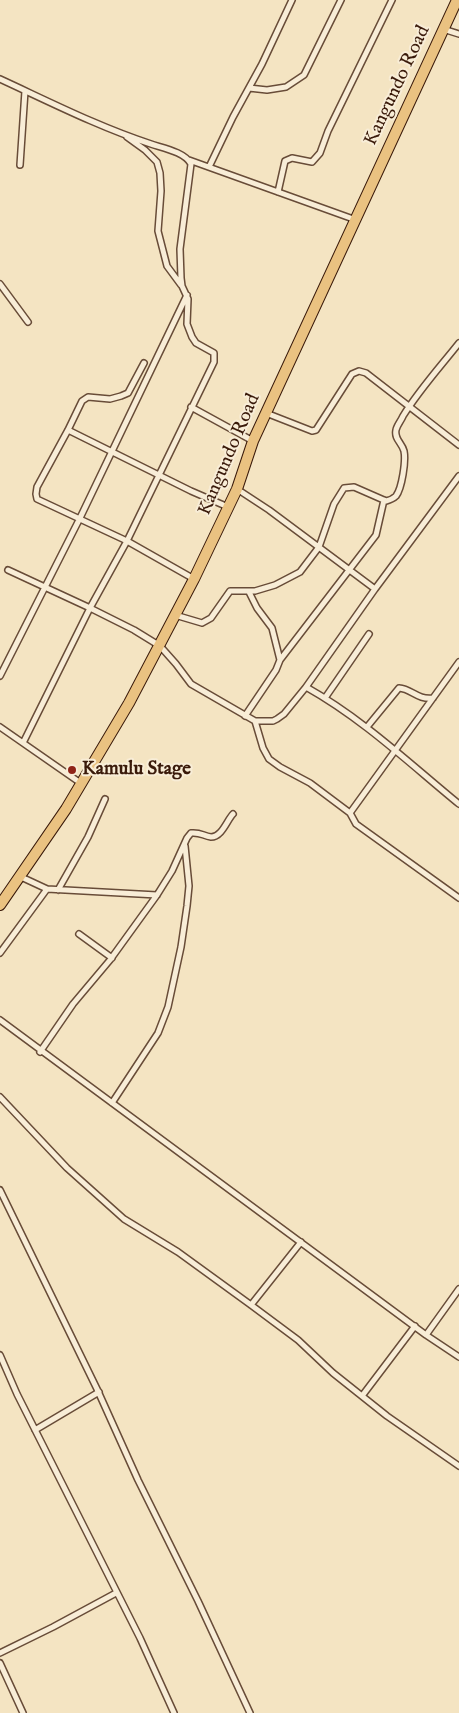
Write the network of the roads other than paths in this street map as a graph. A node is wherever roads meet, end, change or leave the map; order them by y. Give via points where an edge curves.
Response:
1 (292, 0) edge
2 (341, 0) edge
3 (392, 0) edge
4 (457, 0) edge
5 (443, 29) junction
6 (459, 34) edge
7 (0, 79) edge
8 (249, 88) junction
9 (25, 91) junction
10 (126, 136) junction
11 (188, 159) junction
12 (20, 165) dead end
13 (209, 167) junction
14 (278, 192) junction
15 (356, 220) junction
16 (0, 284) edge
17 (182, 286) junction
18 (187, 295) junction
19 (28, 322) dead end
20 (459, 343) edge
21 (144, 363) dead end
22 (128, 393) junction
23 (139, 395) junction
24 (410, 405) junction
25 (191, 407) junction
26 (266, 413) junction
27 (68, 430) junction
28 (253, 441) junction
29 (459, 445) edge
30 (112, 451) junction
31 (158, 475) junction
32 (459, 476) edge
33 (237, 489) junction
34 (384, 500) junction
35 (228, 507) junction
36 (80, 518) junction
37 (127, 541) junction
38 (319, 547) junction
39 (8, 570) dead end
40 (349, 570) junction
41 (194, 579) junction
42 (45, 586) junction
43 (375, 588) junction
44 (249, 592) junction
45 (90, 608) junction
46 (176, 615) junction
47 (368, 634) dead end
48 (160, 646) junction
49 (280, 660) junction
50 (459, 662) edge
51 (0, 676) edge
52 (306, 687) junction
53 (325, 698) junction
54 (433, 698) junction
55 (245, 716) junction
56 (256, 721) junction
57 (0, 727) edge
58 (367, 727) junction
59 (23, 743) junction
60 (396, 750) junction
61 (82, 784) junction
62 (105, 799) dead end
63 (459, 804) edge
64 (350, 813) junction
65 (233, 814) dead end
66 (184, 844) junction
67 (20, 876) junction
68 (47, 889) junction
69 (58, 890) junction
70 (157, 895) junction
71 (459, 898) edge
72 (0, 905) edge
73 (79, 934) dead end
74 (0, 952) edge
75 (112, 958) junction
76 (0, 1020) edge
77 (40, 1052) junction
78 (0, 1097) edge
79 (112, 1103) junction
80 (0, 1190) edge
81 (301, 1242) junction
82 (459, 1289) edge
83 (252, 1305) junction
84 (415, 1326) junction
85 (426, 1335) junction
86 (0, 1355) edge
87 (459, 1357) edge
88 (98, 1392) junction
89 (362, 1396) junction
90 (35, 1430) junction
91 (459, 1466) edge
92 (116, 1592) junction
93 (0, 1653) edge
94 (0, 1663) edge
95 (23, 1713) edge
96 (174, 1713) edge
97 (250, 1713) edge

1 - 8 street
2 - 8 street via 304,75 286,87
3 - 14 street via 320,153 312,162 292,158 285,161
4 - 5 highway, Kangundo Road
5 - 6 street
5 - 15 highway, Kangundo Road
7 - 9 street
8 - 13 street
9 - 10 street
9 - 12 street
10 - 11 street
10 - 17 street via 157,162 161,191 158,231 167,266
11 - 13 street
11 - 17 street via 191,164 179,262
13 - 14 street
14 - 15 street
15 - 26 highway, Kangundo Road
16 - 19 street
17 - 18 street
18 - 23 street
18 - 25 street via 192,337 214,353 214,362
20 - 24 street
21 - 22 street
22 - 23 street
22 - 27 street via 110,399 84,398
23 - 30 street
24 - 26 street via 359,371 352,374 316,430
24 - 29 street
24 - 34 street via 396,432 404,451 399,491 391,500
25 - 28 street
25 - 31 street
26 - 28 highway, Kangundo Road
27 - 30 street
27 - 36 street via 36,494 37,499
28 - 33 highway, Kangundo Road
30 - 31 street
30 - 36 street
31 - 35 street
31 - 37 street
32 - 43 street
33 - 35 highway, Kangundo Road
33 - 38 street
34 - 38 street via 354,487 344,488 334,504
34 - 40 street via 376,535
35 - 41 highway, Kangundo Road
36 - 37 street
36 - 42 street
37 - 41 street
37 - 45 street
38 - 40 street
38 - 44 street via 300,572 275,585
39 - 42 street
40 - 43 street
40 - 49 street
41 - 46 highway, Kangundo Road
42 - 45 street
42 - 51 street
43 - 52 street
44 - 46 street via 227,593 210,618 202,623
44 - 49 street via 272,628
45 - 48 street
45 - 59 street
46 - 48 highway, Kangundo Road
47 - 53 street
48 - 55 street via 191,684
48 - 61 highway, Kangundo Road
49 - 55 street
50 - 54 street
52 - 53 street
52 - 56 street via 277,719
53 - 58 street
54 - 58 street via 420,698 399,688
54 - 60 street
55 - 56 street
56 - 64 street via 269,759 310,783
57 - 59 street
58 - 60 street
59 - 61 street
60 - 63 street
60 - 64 street
61 - 67 highway, Kangundo Road
62 - 69 street
64 - 71 street via 356,824
65 - 66 street via 216,836 191,833
66 - 70 street
66 - 79 street via 187,906 168,1007 158,1033
67 - 68 street
67 - 72 highway, Kangundo Road
68 - 69 street
68 - 74 street
69 - 70 street
70 - 75 street
73 - 75 street
75 - 77 street
76 - 77 street
77 - 79 street
78 - 83 street via 66,1168 124,1219 178,1252
79 - 81 street
80 - 88 street
81 - 83 street
81 - 84 street
82 - 85 street
83 - 89 street
84 - 85 street
84 - 89 street
85 - 87 street
86 - 90 street
88 - 90 street
88 - 97 street
89 - 91 street
90 - 92 street
92 - 93 street
92 - 96 street
94 - 95 street

